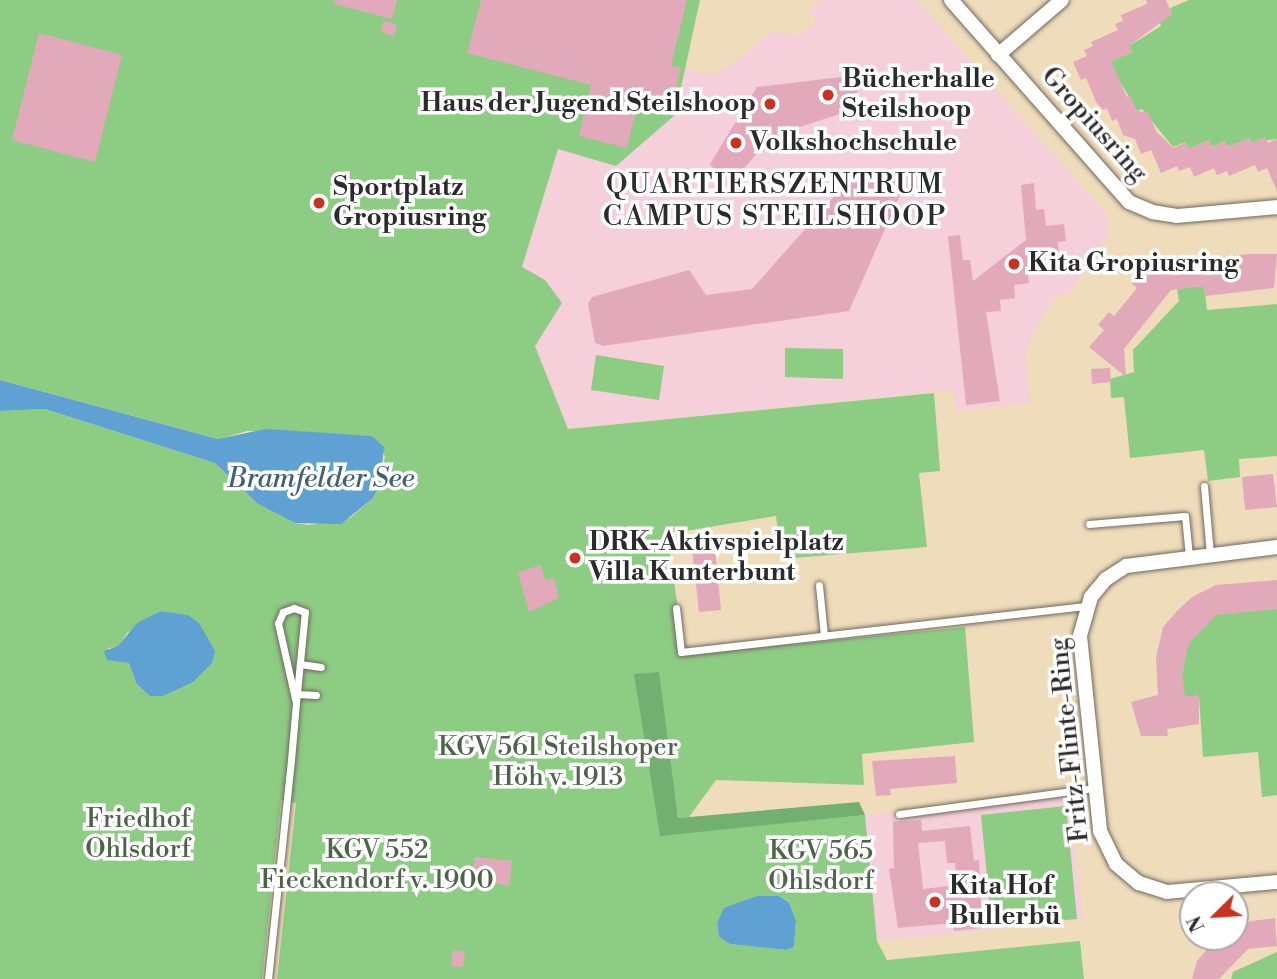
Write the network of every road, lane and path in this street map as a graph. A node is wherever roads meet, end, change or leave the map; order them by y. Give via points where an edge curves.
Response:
1 (951, 0) edge
2 (1062, 0) edge
3 (998, 55) junction
4 (1277, 206) edge
5 (1204, 486) dead end
6 (1090, 524) dead end
7 (1277, 547) edge
8 (1210, 554) junction
9 (1189, 556) junction
10 (819, 585) dead end
11 (1087, 606) junction
12 (676, 608) dead end
13 (824, 636) junction
14 (300, 664) junction
15 (321, 667) dead end
16 (316, 695) dead end
17 (297, 698) junction
18 (1095, 788) junction
19 (900, 814) dead end
20 (1277, 882) edge
21 (268, 979) edge

1 - 3 street, Gropiusring
2 - 3 street
3 - 4 street, Gropiusring via 1111,186 1137,206 1177,216
5 - 8 lane
6 - 9 lane via 1185,516
7 - 8 street, Fritz-Flinte-Ring
8 - 9 street, Fritz-Flinte-Ring
9 - 11 street, Fritz-Flinte-Ring via 1126,566 1100,585
10 - 13 lane
11 - 13 lane
11 - 18 street, Fritz-Flinte-Ring via 1080,636
12 - 13 lane via 681,652
14 - 15 lane
14 - 17 lane
14 - 17 lane via 305,612 294,608 283,612 278,623
16 - 17 lane
17 - 21 lane
18 - 19 lane
18 - 20 street, Fritz-Flinte-Ring via 1104,845 1121,870 1139,883 1175,892

